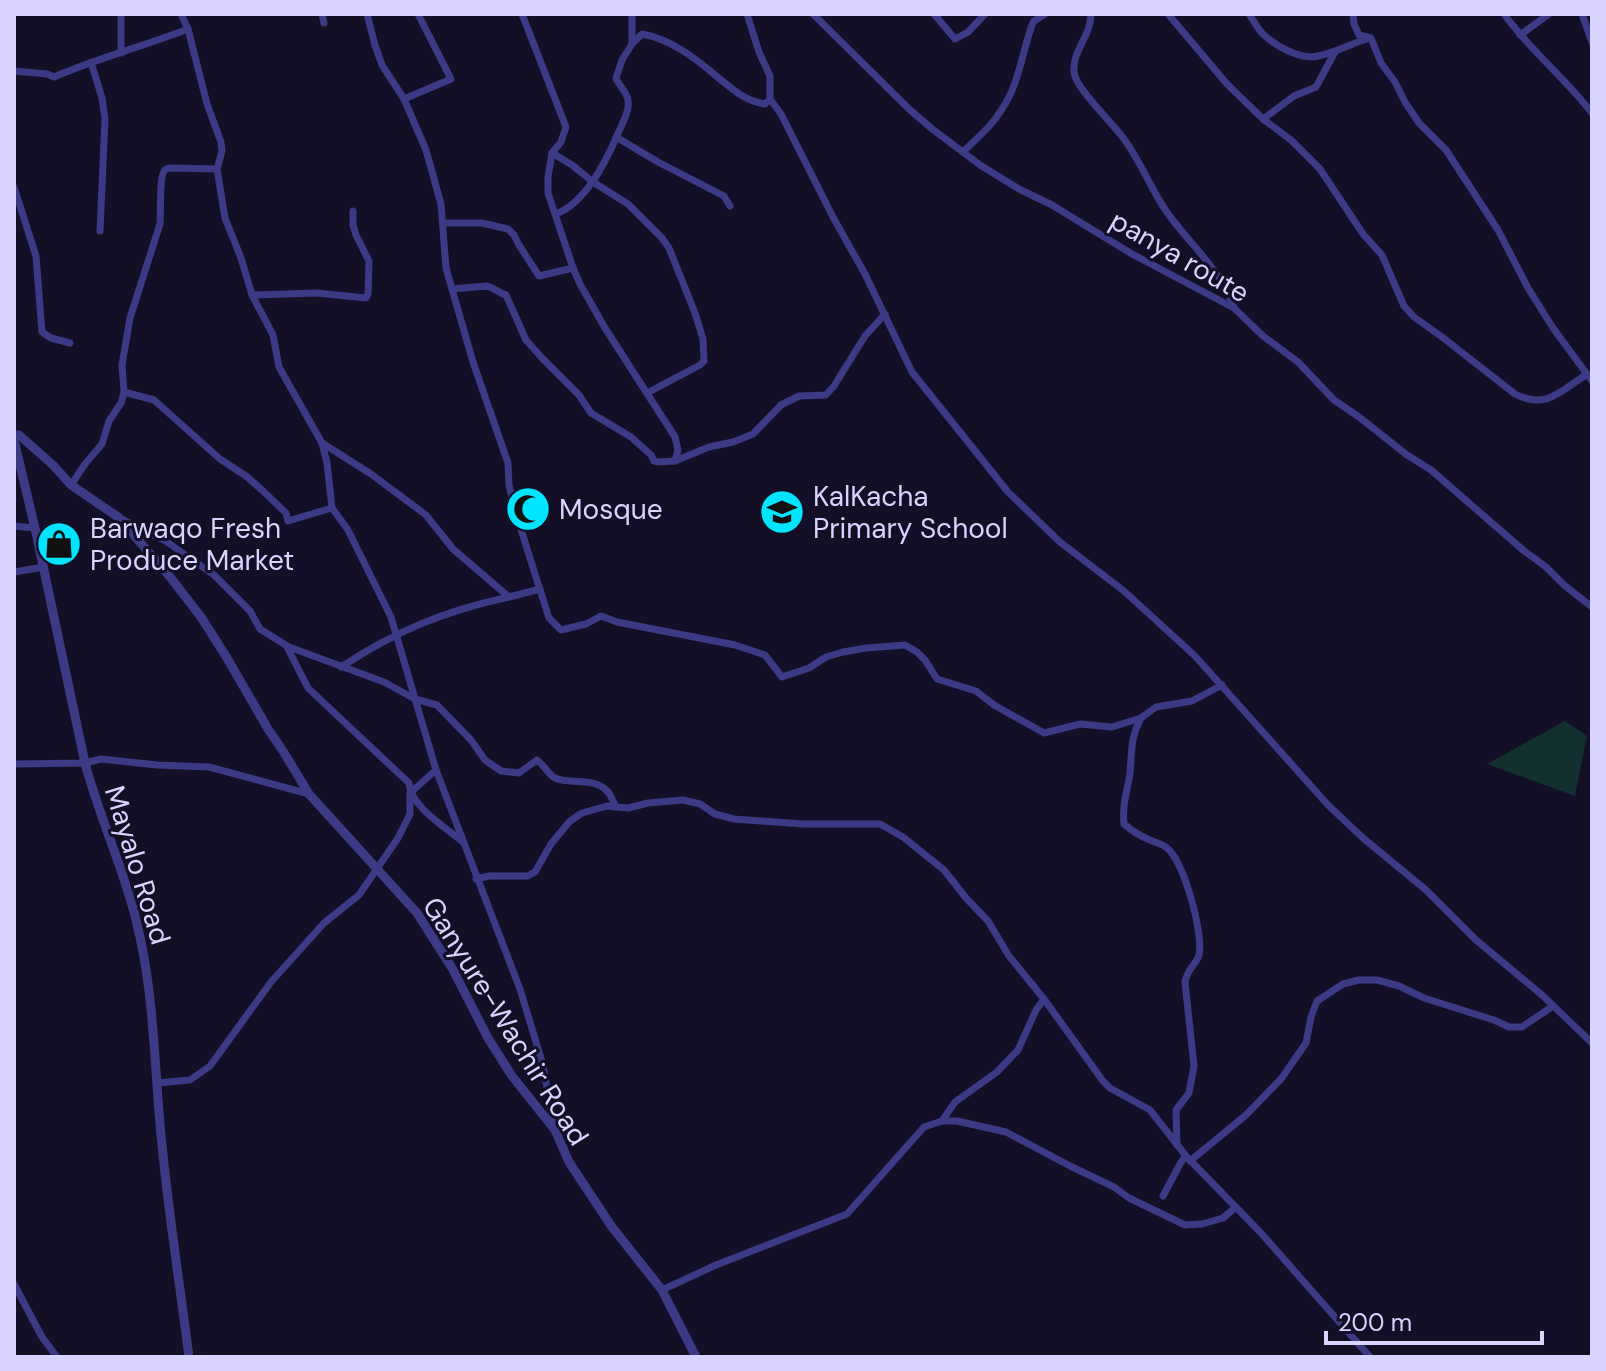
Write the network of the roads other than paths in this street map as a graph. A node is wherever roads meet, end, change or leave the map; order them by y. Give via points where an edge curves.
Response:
1 (121, 14) edge
2 (181, 14) edge
3 (367, 14) edge
4 (418, 14) edge
5 (522, 14) edge
6 (632, 14) edge
7 (747, 14) edge
8 (813, 14) edge
9 (934, 14) edge
10 (985, 14) edge
11 (1045, 14) edge
12 (1091, 14) edge
13 (1168, 14) edge
14 (1249, 14) edge
15 (1353, 14) edge
16 (1504, 14) edge
17 (1549, 14) edge
18 (1582, 14) edge
19 (188, 29) junction
20 (1520, 35) junction
21 (1371, 38) junction
22 (1592, 42) edge
23 (632, 44) junction
24 (1335, 52) junction
25 (121, 53) junction
26 (91, 62) junction
27 (14, 71) edge
28 (404, 99) junction
29 (770, 99) junction
30 (1592, 113) edge
31 (1263, 119) junction
32 (616, 137) junction
33 (963, 152) junction
34 (552, 153) junction
35 (217, 169) junction
36 (593, 182) junction
37 (14, 187) edge
38 (730, 206) dead end
39 (353, 211) dead end
40 (556, 214) junction
41 (443, 223) junction
42 (100, 231) dead end
43 (573, 268) junction
44 (452, 289) junction
45 (252, 295) junction
46 (1234, 308) junction
47 (885, 314) junction
48 (70, 343) dead end
49 (1589, 378) edge
50 (124, 392) junction
51 (647, 393) junction
52 (14, 437) edge
53 (322, 443) junction
54 (675, 461) junction
55 (71, 485) junction
56 (332, 508) junction
57 (118, 517) junction
58 (14, 526) edge
59 (35, 528) junction
60 (44, 567) junction
61 (14, 572) edge
62 (540, 589) junction
63 (509, 597) junction
64 (1592, 607) edge
65 (397, 634) junction
66 (286, 645) junction
67 (341, 667) junction
68 (1222, 685) junction
69 (415, 699) junction
70 (1141, 718) junction
71 (85, 763) junction
72 (14, 764) edge
73 (436, 770) junction
74 (410, 793) junction
75 (309, 794) junction
76 (617, 807) junction
77 (464, 842) junction
78 (377, 868) junction
79 (476, 879) junction
80 (1044, 999) junction
81 (1553, 1006) junction
82 (1592, 1043) edge
83 (158, 1083) junction
84 (942, 1121) junction
85 (555, 1130) junction
86 (1177, 1145) junction
87 (1188, 1158) junction
88 (1163, 1196) dead end
89 (1236, 1207) junction
90 (14, 1284) edge
91 (662, 1290) junction
92 (57, 1357) edge
93 (189, 1357) edge
94 (696, 1357) edge
95 (1370, 1357) edge

1 - 25 street
2 - 19 street
3 - 28 street via 382,65
4 - 28 street via 451,79
5 - 34 street via 566,127
6 - 23 street
7 - 29 street via 770,76
8 - 33 street, panya route via 909,109
9 - 10 street via 955,39
11 - 33 street via 1032,25 1003,108
12 - 46 street via 1088,35 1075,58 1076,81 1137,157 1164,208 1224,285
13 - 31 street
14 - 24 street via 1262,34 1288,50 1313,58
15 - 21 street via 1359,35
16 - 20 street
17 - 20 street
18 - 22 street
19 - 25 street
19 - 35 street via 221,142
20 - 30 street
21 - 24 street
21 - 49 street via 1405,102 1446,150
23 - 29 street via 642,34 665,40 740,95 765,104
23 - 32 street via 617,74 629,104
24 - 31 street via 1316,87
25 - 26 street
26 - 27 street via 54,77
26 - 42 street via 105,119
28 - 41 street via 426,150
29 - 47 street
31 - 49 street via 1320,169 1382,255 1414,317 1515,394 1532,401 1546,401
32 - 36 street
32 - 38 street via 724,196
33 - 46 street, panya route via 1019,189
34 - 36 street
34 - 40 street via 548,193
35 - 45 street via 225,218
35 - 50 street via 172,168 162,173 160,224 130,318 122,365
36 - 40 street
36 - 51 street via 628,204 662,238 703,339 700,365
37 - 48 street via 36,256 42,332
39 - 45 street via 353,225 369,261 366,298
40 - 43 street
41 - 43 street via 508,229 539,276
41 - 44 street
43 - 51 street
44 - 54 street via 486,286 506,295 526,340 591,413 631,437 654,461
44 - 62 street via 508,463 515,510
45 - 53 street via 273,335 279,367
46 - 64 street, panya route via 1334,400 1431,470
47 - 54 street via 826,395 799,396 781,405 753,434
47 - 68 street via 912,372 1008,492 1060,542 1124,591
50 - 55 street via 102,444
50 - 56 street via 154,400 254,483 288,521
51 - 54 street via 675,437
52 - 55 street, Ganyure-Wachir Road via 19,435
52 - 59 street, Mayalo Road
53 - 56 street
53 - 63 street via 426,515 453,549
55 - 57 street, Ganyure-Wachir Road
56 - 65 street via 348,530
57 - 66 street via 214,575 250,611 260,629
57 - 75 street, Ganyure-Wachir Road via 201,617
58 - 59 street
59 - 60 street, Mayalo Road
60 - 61 street
60 - 71 street, Mayalo Road
62 - 63 street
62 - 70 street via 549,618 561,630 601,616 765,655 782,677 843,652 905,645 925,660 937,679 976,691 1044,733 1080,724 1112,727
63 - 65 street via 469,606
65 - 67 street
65 - 69 street
66 - 67 street
66 - 74 street via 308,688 409,783
67 - 69 street
68 - 70 street via 1192,701 1156,707
68 - 81 street via 1328,805
69 - 73 street
69 - 76 street via 437,705 501,771 519,773 537,760 557,779 602,787
70 - 86 street via 1133,733 1124,824 1174,856 1188,886 1200,943 1185,982 1194,1066 1189,1093 1176,1110
71 - 72 street
71 - 75 street via 101,759 209,767
71 - 83 street, Mayalo Road via 136,920
73 - 74 street
73 - 77 street
74 - 77 street
74 - 78 street via 410,814
75 - 78 street, Ganyure-Wachir Road
76 - 79 street via 582,813 570,821 528,876
76 - 80 street via 683,800 734,819 880,824 944,870
77 - 79 street
78 - 83 street via 359,895 324,923 271,982 210,1066 190,1080
78 - 85 street, Ganyure-Wachir Road via 417,913 512,1076
79 - 85 street via 520,989 543,1065
80 - 84 street via 1018,1050 955,1102
80 - 86 street via 1103,1081 1150,1110
81 - 82 street
81 - 87 street via 1522,1027 1509,1027 1377,980 1343,984 1317,1001 1306,1043 1281,1079 1246,1115
83 - 93 street, Mayalo Road
84 - 89 street via 1006,1132 1185,1225 1223,1218
84 - 91 street via 924,1127 847,1214
85 - 91 street, Ganyure-Wachir Road via 603,1214
86 - 87 street
87 - 88 street
87 - 89 street
89 - 95 street
90 - 92 street
91 - 94 street, Ganyure-Wachir Road

